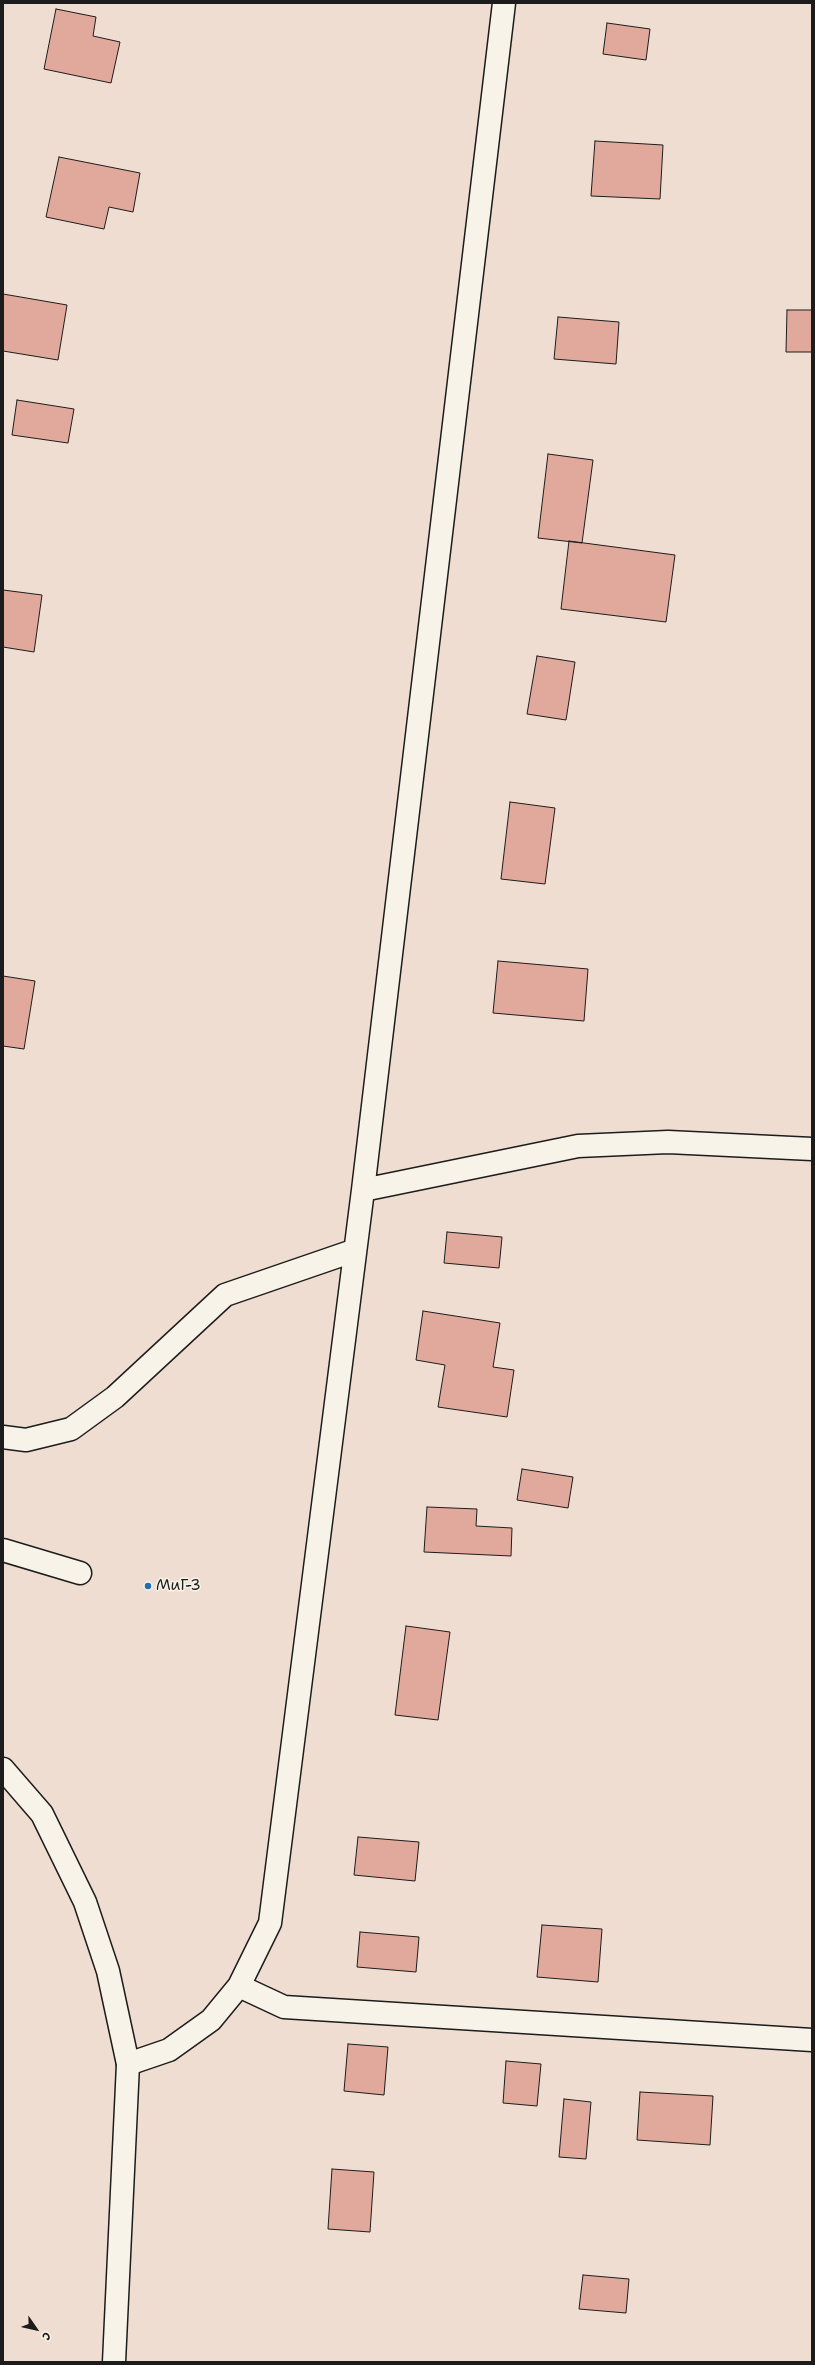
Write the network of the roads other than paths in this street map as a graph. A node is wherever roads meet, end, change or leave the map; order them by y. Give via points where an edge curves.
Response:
1 (504, 3) edge
2 (812, 1149) edge
3 (363, 1190) junction
4 (353, 1251) junction
5 (3, 1437) edge
6 (3, 1550) edge
7 (80, 1572) dead end
8 (3, 1769) edge
9 (239, 1986) junction
10 (812, 2040) edge
11 (128, 2064) junction
12 (114, 2362) edge

1 - 3 street
2 - 3 street via 668,1142 578,1146
3 - 4 street
4 - 5 street via 225,1295 115,1397 72,1429 26,1440
4 - 9 street via 270,1923
6 - 7 street
8 - 11 street via 42,1814 85,1902 108,1971
9 - 10 street via 284,2007
9 - 11 street via 212,2020 169,2050
11 - 12 street

